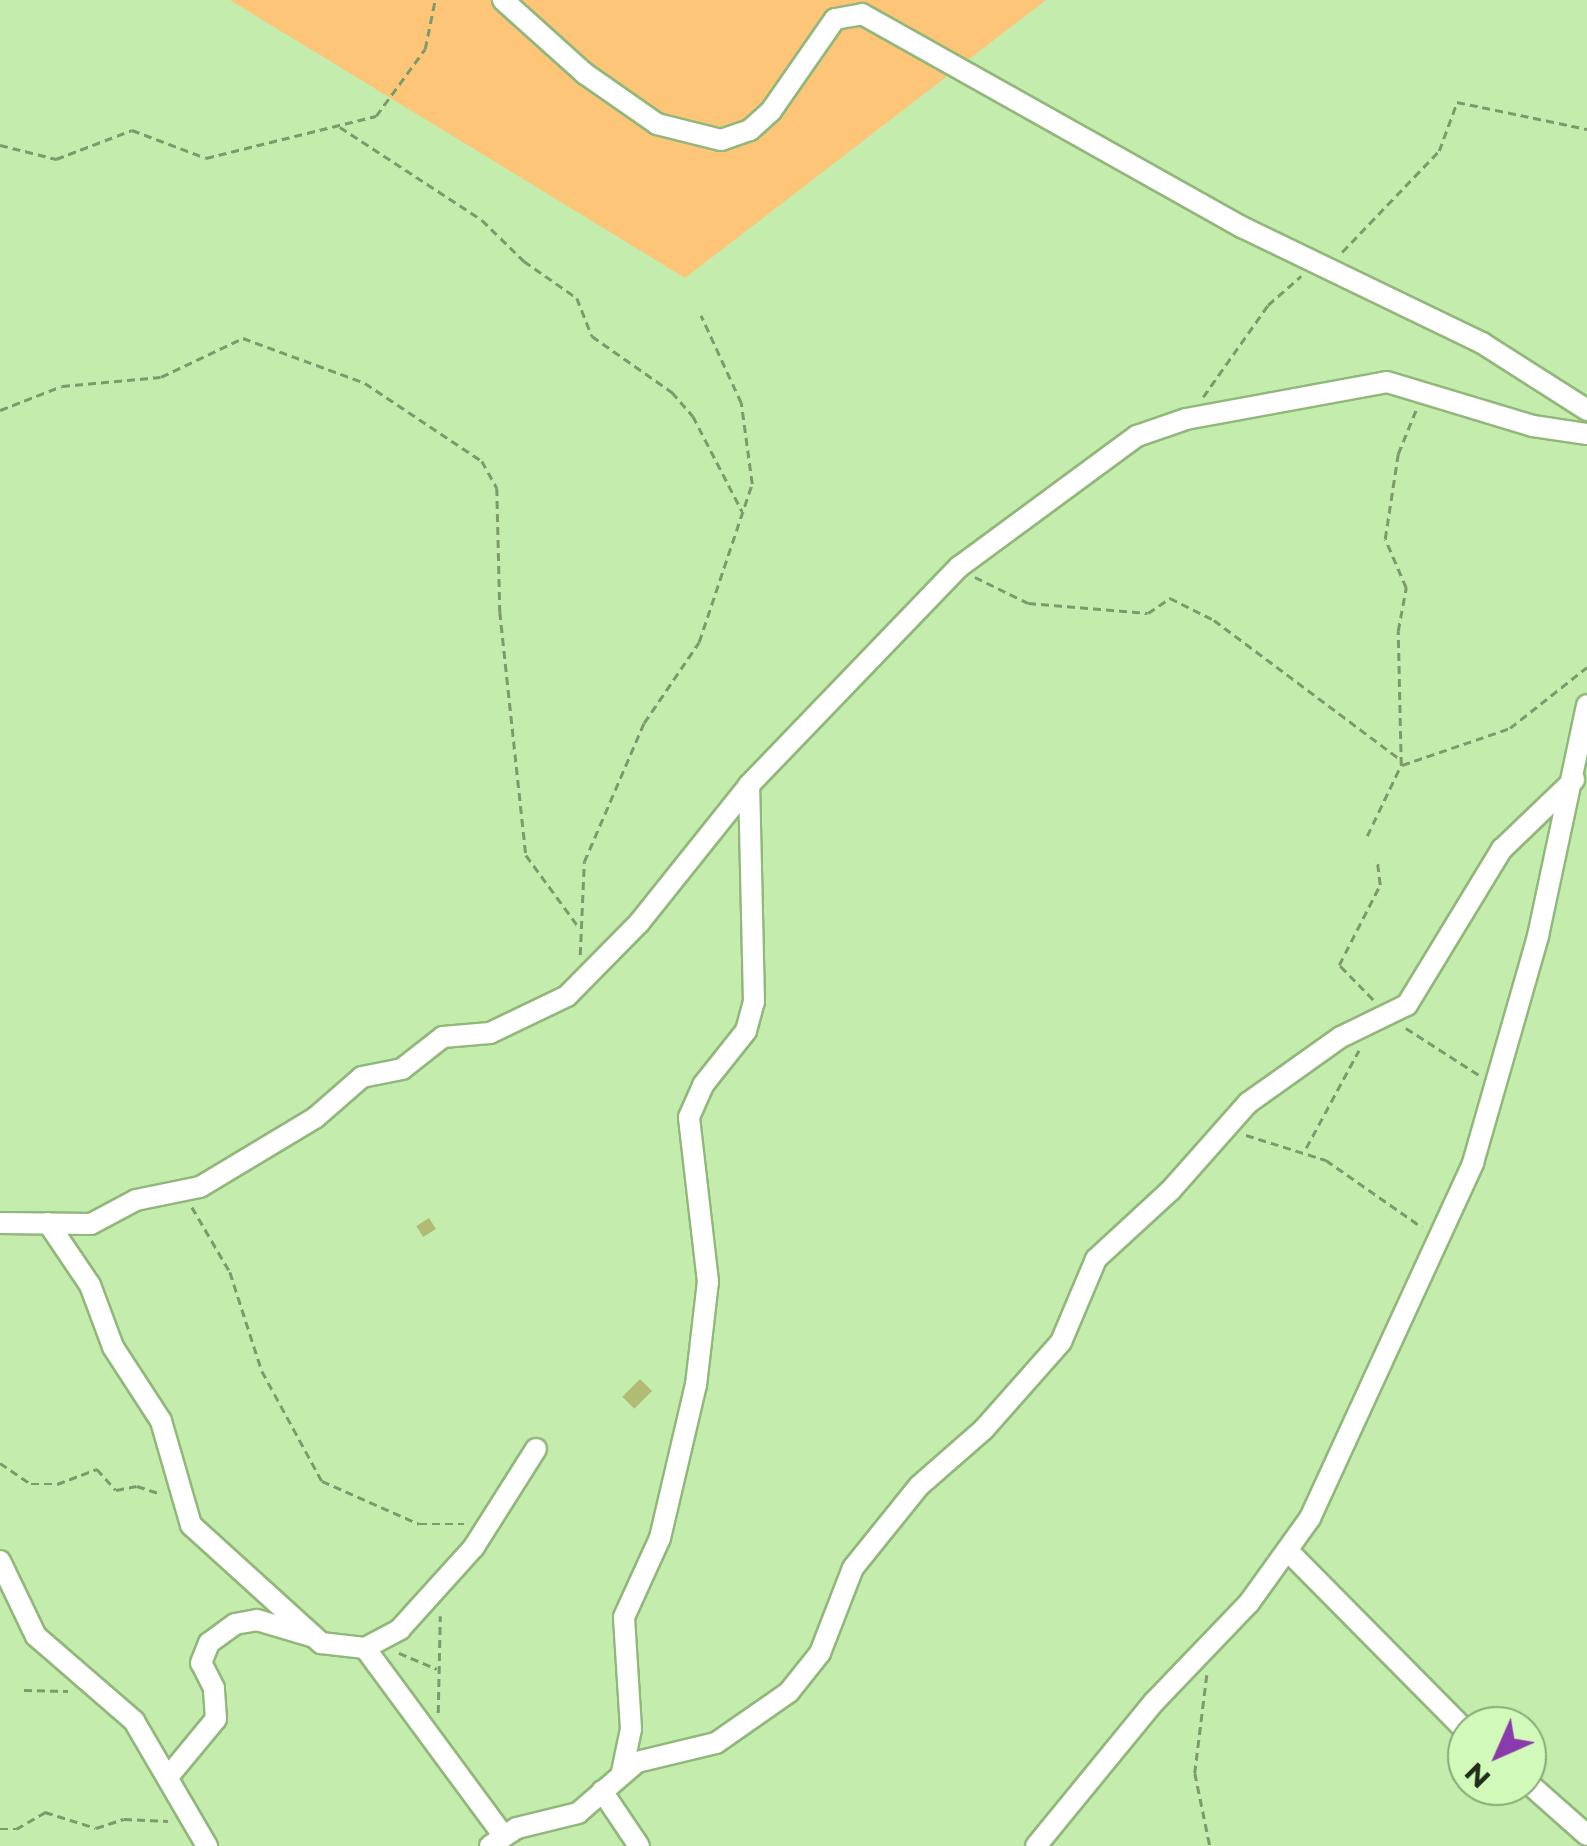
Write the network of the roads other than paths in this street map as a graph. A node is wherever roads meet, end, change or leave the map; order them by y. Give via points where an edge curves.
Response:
1 (502, 0) edge
2 (1587, 410) edge
3 (1587, 434) edge
4 (1587, 705) edge
5 (1574, 780) junction
6 (748, 785) junction
7 (48, 1222) junction
8 (0, 1223) edge
9 (536, 1449) dead end
10 (1290, 1553) junction
11 (0, 1561) edge
12 (314, 1637) junction
13 (366, 1648) junction
14 (1447, 1712) edge
15 (622, 1772) junction
16 (168, 1777) junction
17 (602, 1791) junction
18 (1547, 1800) edge
19 (1587, 1835) edge
20 (493, 1843) edge
21 (207, 1846) edge
22 (639, 1846) edge
23 (1036, 1846) edge

1 - 2 street via 584,73 657,124 721,140 750,130 770,111 835,18 862,14 1242,228 1482,343
3 - 6 street via 1533,426 1386,382 1186,419 1137,436 959,568
4 - 5 street
5 - 10 street via 1499,1082 1438,1240
5 - 15 street via 1502,850 1411,1001 1306,1060 1226,1126 1094,1262 1053,1352 984,1428 938,1465 852,1568 820,1653 789,1692 716,1743
6 - 7 street via 639,923 567,996 490,1033 443,1037 402,1069 362,1077 315,1118 252,1158 184,1190 136,1200 90,1224
6 - 15 street via 754,1002 746,1031 695,1096 689,1116 708,1282 696,1385 660,1538 624,1617 631,1728
7 - 8 street
7 - 12 street via 90,1285 113,1347 161,1421 181,1503 209,1548
9 - 13 street via 491,1522 440,1585 400,1629
10 - 14 street
10 - 23 street
11 - 16 street via 36,1636 134,1722
12 - 13 street via 325,1646
12 - 16 street via 257,1620 235,1624 209,1643 201,1663 214,1688 216,1719
13 - 20 street via 437,1743
15 - 17 street
16 - 21 street
17 - 20 street via 578,1813
17 - 22 street
18 - 19 street

